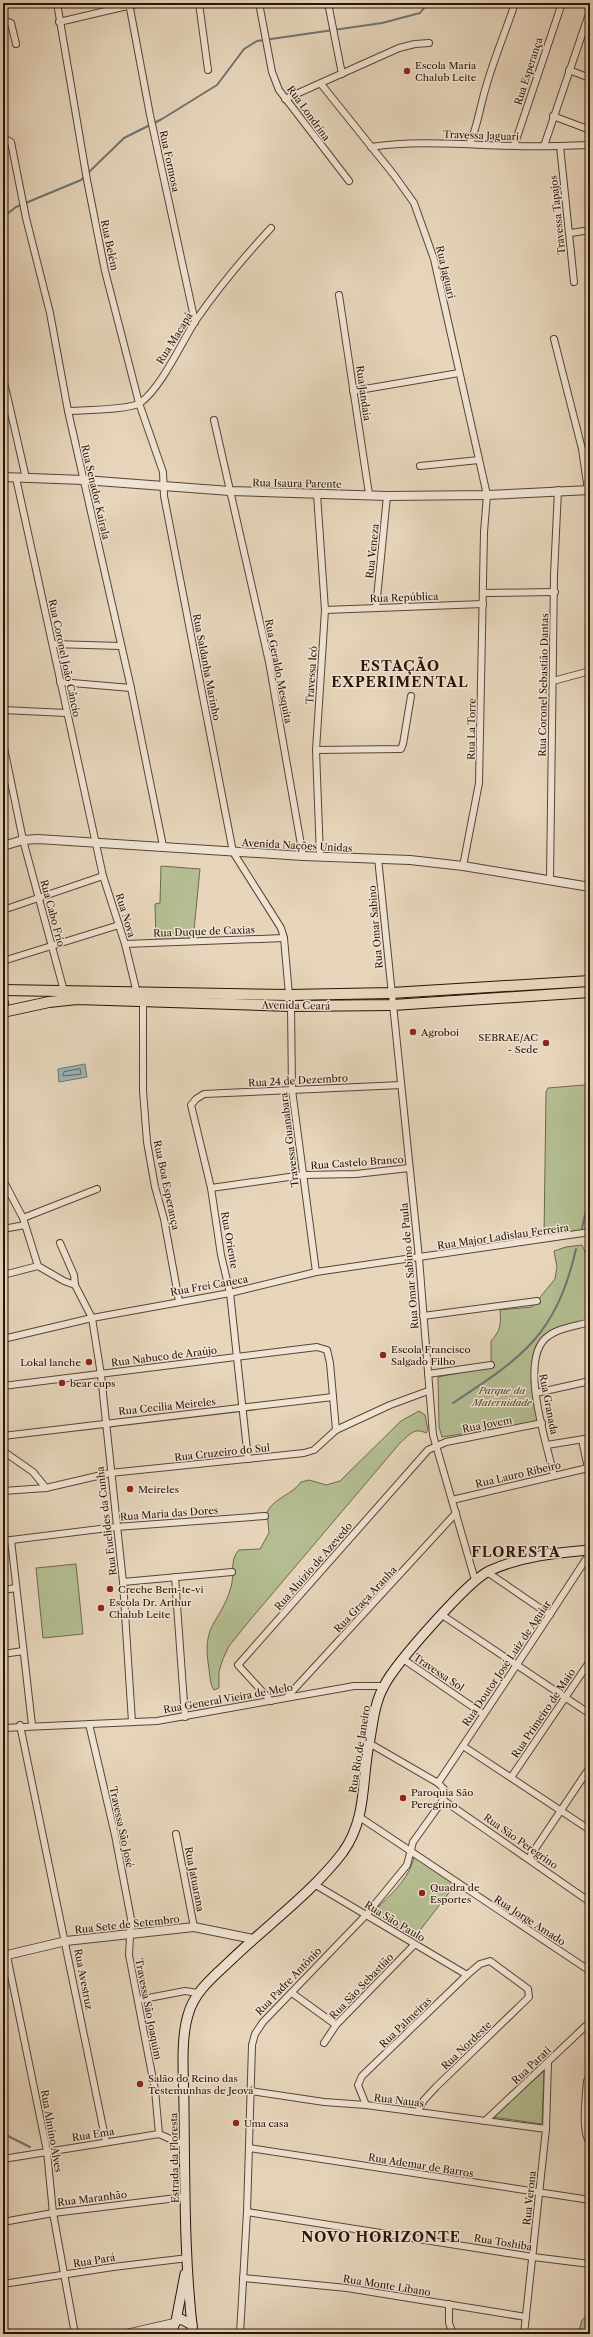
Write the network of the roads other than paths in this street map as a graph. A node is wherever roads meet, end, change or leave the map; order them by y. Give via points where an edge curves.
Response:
1 (57, 3) edge
2 (140, 3) edge
3 (199, 3) edge
4 (259, 3) edge
5 (328, 3) edge
6 (516, 3) edge
7 (562, 3) edge
8 (129, 4) edge
9 (590, 11) edge
10 (3, 20) edge
11 (59, 22) junction
12 (583, 31) junction
13 (590, 34) edge
14 (429, 43) dead end
15 (16, 44) dead end
16 (208, 70) dead end
17 (569, 70) junction
18 (342, 74) junction
19 (590, 78) edge
20 (321, 84) junction
21 (285, 99) junction
22 (553, 116) junction
23 (590, 130) edge
24 (3, 138) edge
25 (470, 143) junction
26 (590, 145) edge
27 (514, 146) junction
28 (544, 146) junction
29 (560, 146) junction
30 (371, 147) junction
31 (349, 181) dead end
32 (271, 228) dead end
33 (590, 230) edge
34 (570, 233) junction
35 (574, 282) dead end
36 (339, 295) dead end
37 (195, 322) junction
38 (554, 339) dead end
39 (459, 372) junction
40 (3, 379) edge
41 (352, 391) junction
42 (140, 403) junction
43 (68, 411) junction
44 (214, 420) dead end
45 (479, 460) junction
46 (420, 466) dead end
47 (3, 477) edge
48 (16, 478) junction
49 (26, 478) junction
50 (84, 480) junction
51 (163, 486) junction
52 (558, 490) junction
53 (589, 490) edge
54 (230, 491) junction
55 (317, 494) junction
56 (369, 494) junction
57 (487, 495) junction
58 (387, 496) junction
59 (555, 592) junction
60 (483, 593) junction
61 (483, 604) junction
62 (376, 608) junction
63 (325, 610) junction
64 (53, 644) junction
65 (121, 646) junction
66 (590, 671) edge
67 (553, 681) junction
68 (60, 682) junction
69 (131, 688) junction
70 (410, 696) dead end
71 (3, 710) edge
72 (66, 713) junction
73 (3, 743) edge
74 (316, 750) junction
75 (23, 840) junction
76 (96, 842) junction
77 (3, 846) edge
78 (163, 846) junction
79 (233, 852) junction
80 (303, 856) junction
81 (320, 857) junction
82 (378, 858) junction
83 (463, 866) junction
84 (103, 876) junction
85 (550, 880) junction
86 (590, 887) edge
87 (38, 898) junction
88 (3, 910) edge
89 (119, 925) junction
90 (284, 938) junction
91 (125, 944) junction
92 (52, 945) junction
93 (3, 961) edge
94 (590, 981) edge
95 (3, 990) edge
96 (64, 991) junction
97 (590, 992) edge
98 (137, 993) junction
99 (391, 993) junction
100 (289, 995) junction
101 (143, 1002) junction
102 (393, 1005) junction
103 (291, 1006) junction
104 (3, 1012) edge
105 (401, 1085) junction
106 (292, 1090) junction
107 (196, 1098) joint
108 (409, 1168) junction
109 (303, 1175) junction
110 (3, 1180) edge
111 (211, 1188) junction
112 (97, 1190) dead end
113 (23, 1218) junction
114 (25, 1225) junction
115 (3, 1229) edge
116 (590, 1232) edge
117 (60, 1243) dead end
118 (419, 1258) junction
119 (38, 1266) junction
120 (316, 1272) junction
121 (3, 1274) edge
122 (75, 1284) junction
123 (230, 1293) junction
124 (179, 1301) junction
125 (537, 1301) dead end
126 (423, 1316) junction
127 (92, 1318) junction
128 (590, 1322) edge
129 (3, 1339) edge
130 (238, 1357) junction
131 (491, 1365) dead end
132 (428, 1374) junction
133 (101, 1375) junction
134 (590, 1381) edge
135 (3, 1386) edge
136 (428, 1391) junction
137 (536, 1393) junction
138 (333, 1397) junction
139 (242, 1408) junction
140 (105, 1422) junction
141 (542, 1423) junction
142 (336, 1430) junction
143 (3, 1436) edge
144 (590, 1438) edge
145 (582, 1440) junction
146 (547, 1445) junction
147 (436, 1446) junction
148 (3, 1451) edge
149 (248, 1459) junction
150 (588, 1468) junction
151 (110, 1473) junction
152 (554, 1476) junction
153 (590, 1478) edge
154 (46, 1488) junction
155 (3, 1491) edge
156 (452, 1500) junction
157 (456, 1513) junction
158 (265, 1516) dead end
159 (116, 1527) junction
160 (11, 1540) junction
161 (3, 1541) edge
162 (590, 1550) edge
163 (590, 1553) edge
164 (232, 1572) dead end
165 (487, 1572) junction
166 (175, 1577) junction
167 (475, 1580) junction
168 (123, 1582) junction
169 (16, 1588) junction
170 (3, 1590) edge
171 (442, 1615) junction
172 (550, 1615) junction
173 (23, 1651) junction
174 (3, 1654) edge
175 (403, 1659) junction
176 (590, 1661) edge
177 (518, 1665) junction
178 (384, 1686) junction
179 (287, 1697) junction
180 (566, 1698) junction
181 (271, 1701) junction
182 (483, 1714) junction
183 (590, 1714) edge
184 (185, 1717) junction
185 (132, 1722) junction
186 (89, 1724) junction
187 (20, 1725) junction
188 (32, 1725) junction
189 (3, 1728) edge
190 (369, 1742) junction
191 (463, 1746) junction
192 (590, 1767) edge
193 (512, 1776) junction
194 (438, 1784) junction
195 (443, 1800) junction
196 (560, 1810) junction
197 (361, 1818) junction
198 (590, 1830) edge
199 (176, 1834) dead end
200 (410, 1853) junction
201 (529, 1858) junction
202 (314, 1884) junction
203 (590, 1902) edge
204 (366, 1915) junction
205 (194, 1927) junction
206 (129, 1934) junction
207 (253, 1939) junction
208 (66, 1941) junction
209 (414, 1945) junction
210 (5, 1956) edge
211 (590, 1971) edge
212 (467, 1975) junction
213 (198, 1993) junction
214 (292, 1993) junction
215 (530, 1994) joint
216 (138, 2000) junction
217 (590, 2022) edge
218 (336, 2025) junction
219 (324, 2043) dead end
220 (548, 2063) junction
221 (590, 2076) edge
222 (250, 2091) junction
223 (366, 2105) junction
224 (418, 2112) junction
225 (485, 2121) junction
226 (546, 2128) junction
227 (159, 2134) junction
228 (106, 2142) junction
229 (590, 2142) edge
230 (184, 2145) junction
231 (249, 2148) junction
232 (47, 2151) junction
233 (3, 2159) edge
234 (540, 2194) junction
235 (185, 2197) junction
236 (590, 2200) edge
237 (247, 2212) junction
238 (53, 2213) junction
239 (3, 2222) edge
240 (533, 2257) junction
241 (188, 2258) junction
242 (590, 2264) edge
243 (64, 2275) junction
244 (243, 2278) junction
245 (3, 2284) edge
246 (449, 2304) junction
247 (526, 2317) junction
248 (175, 2322) junction
249 (193, 2330) edge
250 (75, 2334) edge
251 (129, 2334) edge
252 (170, 2334) edge
253 (240, 2334) edge
254 (453, 2334) edge
255 (524, 2334) edge

1 - 11 street, Rua Belém
2 - 8 street
3 - 16 street
4 - 21 street, Rua Londrina via 274,79
5 - 18 street
6 - 25 street via 495,58 482,100 477,128
7 - 27 street, Rua Esperança
8 - 11 street
8 - 37 street, Rua Formosa
9 - 12 street
10 - 15 street via 11,23
11 - 42 street, Rua Belém via 87,180 119,329
12 - 13 street
12 - 17 street
14 - 18 street via 399,48
17 - 19 street
17 - 22 street
18 - 20 street
20 - 21 street
20 - 30 street, Rua Jaguari
21 - 31 street, Rua Londrina
22 - 23 street
22 - 28 street
24 - 43 street, Rua Senador Kairala via 11,142 24,211 50,313
25 - 27 street, Travessa Jaguari
25 - 30 street, Travessa Jaguari
26 - 29 street, Travessa Jaguari
27 - 28 street, Travessa Jaguari
28 - 29 street, Travessa Jaguari
29 - 34 street, Travessa Tapajos
30 - 39 street, Rua Jaguari via 405,190 420,217 434,259
32 - 37 street, Rua Macapá via 226,278
33 - 34 street
34 - 35 street, Travessa Tapajos
36 - 41 street, Rua Jandaia
37 - 42 street, Rua Macapá via 153,389
38 - 53 street via 582,449
39 - 41 street
39 - 45 street, Rua Jaguari
40 - 49 street
41 - 56 street, Rua Jandaia
42 - 43 street via 123,407
42 - 51 street, Rua Belém via 163,472
43 - 50 street, Rua Senador Kairala
44 - 54 street, Rua Geraldo Mesquita
45 - 46 street
45 - 57 street, Rua Jaguari
47 - 48 street, Rua Isaura Parente
48 - 49 street, Rua Isaura Parente
48 - 64 street, Rua Coronel João Câncio
49 - 50 street, Rua Isaura Parente
50 - 51 street, Rua Isaura Parente
50 - 65 street, Rua Senador Kairala
51 - 54 street, Rua Isaura Parente
51 - 79 street, Rua Saldanha Marinho
52 - 53 street, Rua Isaura Parente
52 - 57 street, Rua Isaura Parente
52 - 59 street, Rua Coronel Sebastião Dantas
54 - 55 street, Rua Isaura Parente
54 - 80 street, Rua Geraldo Mesquita via 269,662
55 - 56 street, Rua Isaura Parente
55 - 63 street, Travessa Icó
56 - 58 street, Rua Isaura Parente
57 - 58 street, Rua Isaura Parente
57 - 60 street, Rua La Torre
58 - 62 street, Rua Veneza
59 - 60 street
59 - 67 street, Rua Coronel Sebastião Dantas
60 - 61 street, Rua La Torre
61 - 62 street, Rua República
61 - 83 street, Rua La Torre via 479,788
62 - 63 street, Rua República
63 - 74 street, Travessa Icó
64 - 65 street
64 - 68 street, Rua Coronel João Câncio
65 - 69 street, Rua Senador Kairala
66 - 67 street
67 - 85 street, Rua Coronel Sebastião Dantas
68 - 69 street
68 - 72 street, Rua Coronel João Câncio
69 - 78 street, Rua Senador Kairala
70 - 74 street via 404,744 401,749
71 - 72 street
72 - 76 street, Rua Coronel João Câncio
73 - 75 street, Rua Cabo Frio
74 - 81 street, Travessa Icó
75 - 76 street, Avenida Nações Unidas
75 - 77 street, Avenida Nações Unidas
75 - 87 street, Rua Cabo Frio
76 - 78 street, Avenida Nações Unidas
76 - 84 street, Rua Nova
78 - 79 street, Avenida Nações Unidas
79 - 80 street, Avenida Nações Unidas
79 - 90 street via 244,874 277,921
80 - 81 street, Avenida Nações Unidas
81 - 82 street, Avenida Nações Unidas
82 - 83 street, Avenida Nações Unidas
82 - 99 street, Rua Omar Sabino
83 - 85 street, Avenida Nações Unidas
84 - 87 street
84 - 89 street, Rua Nova
85 - 86 street, Avenida Nações Unidas
87 - 88 street
87 - 92 street, Rua Cabo Frio
89 - 91 street, Rua Nova
89 - 92 street
90 - 91 street, Rua Duque de Caxias
90 - 100 street
91 - 98 street, Rua Nova
92 - 93 street
92 - 96 street, Rua Cabo Frio
94 - 99 main road, Avenida Ceará
95 - 96 main road, Avenida Ceará
96 - 98 main road, Avenida Ceará
97 - 102 main road, Avenida Ceará
98 - 100 main road, Avenida Ceará
99 - 100 main road, Avenida Ceará
99 - 102 street, Rua Omar Sabino de Paula
101 - 103 main road, Avenida Ceará
101 - 104 main road, Avenida Ceará via 76,999
101 - 124 street, Rua Boa Esperança via 143,1091 147,1142
102 - 103 main road, Avenida Ceará
102 - 105 street, Rua Omar Sabino de Paula
103 - 106 street, Travessa Guanabara
105 - 106 street, Rua 24 de Dezembro
105 - 108 street, Rua Omar Sabino de Paula
106 - 107 street, Rua 24 de Dezembro via 204,1094
106 - 109 street, Travessa Guanabara
107 - 111 street, Rua Oriente via 191,1105 192,1112
108 - 109 street, Rua Castelo Branco via 356,1174
108 - 118 street, Rua Omar Sabino de Paula
109 - 111 street, Rua Castelo Branco
109 - 120 street, Travessa Guanabara
110 - 113 street
111 - 123 street, Rua Oriente
112 - 113 street
113 - 114 street
114 - 115 street
114 - 119 street
116 - 118 street, Rua Major Ladislau Ferreira
117 - 122 street, Rua Euclides da Cunha via 74,1275
118 - 120 street, Rua Frei Caneca
118 - 126 street, Rua Omar Sabino de Paula
119 - 121 street
119 - 122 street via 64,1281
120 - 123 street, Rua Frei Caneca
122 - 127 street, Rua Euclides da Cunha
123 - 124 street, Rua Frei Caneca
123 - 130 street, Rua Oriente
124 - 127 street, Rua Frei Caneca
125 - 126 street
126 - 132 street, Rua Omar Sabino de Paula
127 - 129 street, Rua Frei Caneca
127 - 133 street, Rua Euclides da Cunha
128 - 137 street, Rua Granada via 558,1331 541,1344 533,1361
130 - 133 street, Rua Nabuco de Araújo
130 - 138 street, Rua Nabuco de Araújo via 317,1347 327,1350
130 - 139 street, Rua Oriente
131 - 132 street
132 - 136 street, Rua Omar Sabino de Paula
133 - 135 street, Rua Nabuco de Araújo
133 - 140 street, Rua Euclides da Cunha
134 - 137 street
136 - 142 street, Rua Cruzeiro do Sul
136 - 147 street, Rua Omar Sabino de Paula
137 - 141 street, Rua Granada
138 - 139 street, Rua Cecília Meireles
138 - 142 street
139 - 140 street, Rua Cecília Meireles
139 - 149 street, Rua Oriente
140 - 143 street, Rua Cecília Meireles
140 - 151 street, Rua Euclides da Cunha
141 - 146 street, Rua Granada
141 - 147 street, Rua Jovem
142 - 149 street, Rua Cruzeiro do Sul via 314,1450
144 - 145 street
145 - 146 street
145 - 150 street
146 - 152 street, Rua Granada
147 - 156 street, Rua Omar Sabino de Paula
147 - 181 street, Rua Aluízio de Azevedo via 428,1450 238,1665
148 - 154 street via 33,1472
149 - 151 street, Rua Cruzeiro do Sul
150 - 152 street, Rua Lauro Ribeiro
150 - 153 street
151 - 154 street, Rua Cruzeiro do Sul
151 - 159 street, Rua Euclides da Cunha
152 - 156 street, Rua Lauro Ribeiro
154 - 155 street, Rua Cruzeiro do Sul
156 - 157 street, Rua Omar Sabino de Paula
157 - 167 street, Rua Omar Sabino de Paula
157 - 179 street, Rua Graça Aranha
158 - 159 street, Rua Maria das Dores
159 - 160 street, Rua Maria das Dores
159 - 168 street, Rua Euclides da Cunha
160 - 161 street, Rua Maria das Dores
160 - 169 street
162 - 165 main road, Rua Rio de Janeiro via 520,1560
163 - 172 street, Rua Doutor José Luiz de Aguiar
164 - 166 street
165 - 167 main road, Rua Rio de Janeiro
165 - 172 street
166 - 168 street
166 - 184 street
167 - 171 main road, Rua Rio de Janeiro
168 - 185 street, Rua Euclides da Cunha
169 - 170 street
169 - 173 street
171 - 175 main road, Rua Rio de Janeiro
171 - 177 street
172 - 177 street, Rua Doutor José Luiz de Aguiar
173 - 174 street
173 - 188 street
175 - 178 main road, Rua Rio de Janeiro
175 - 182 street, Travessa Sol
176 - 180 street, Rua Primeiro de Maio
177 - 180 street
177 - 182 street, Rua Doutor José Luiz de Aguiar
178 - 179 street, Rua General Vieira de Melo via 354,1686
178 - 190 main road, Rua Rio de Janeiro via 377,1702
179 - 181 street, Rua General Vieira de Melo
180 - 183 street
180 - 193 street, Rua Primeiro de Maio
181 - 184 street, Rua General Vieira de Melo
182 - 191 street, Rua Doutor José Luiz de Aguiar
184 - 185 street, Rua General Vieira de Melo
185 - 186 street, Rua General Vieira de Melo
186 - 188 street, Rua General Vieira de Melo
186 - 206 street, Travessa São José via 115,1835 130,1919
187 - 188 street, Rua General Vieira de Melo
187 - 189 street, Rua General Vieira de Melo
187 - 208 street, Rua Avestruz
190 - 194 street
190 - 197 main road, Rua Rio de Janeiro
191 - 193 street
191 - 194 street, Rua Doutor José Luiz de Aguiar
192 - 196 street
193 - 196 street
194 - 195 street via 445,1790
195 - 200 street, Rua Padre Antônio via 413,1842
195 - 201 street, Rua São Peregrino
196 - 198 street
196 - 201 street
197 - 200 street, Rua Jorge Amado
197 - 202 main road, Rua Rio de Janeiro via 342,1853
199 - 205 street, Rua Jatuarana
200 - 204 street, Rua Padre Antônio via 402,1870
200 - 211 street, Rua Jorge Amado
201 - 203 street, Rua São Peregrino
202 - 204 street, Rua São Paulo
202 - 207 main road, Rua Rio de Janeiro
204 - 209 street, Rua São Paulo
204 - 214 street, Rua Padre Antônio
205 - 206 street, Rua Sete de Setembro
205 - 207 street, Rua Sete de Setembro
206 - 208 street, Rua Sete de Setembro
206 - 216 street, Travessa São Joaquim via 129,1955
207 - 213 main road, Estrada da Floresta
208 - 210 street, Rua Sete de Setembro
208 - 228 street, Rua Avestruz
209 - 212 street, Rua São Paulo
209 - 218 street, Rua São Sebastião
210 - 232 street, Rua Almino Alves
212 - 215 street, Rua Palmeiras via 486,1961 490,1961 522,1984
212 - 223 street, Rua Palmeiras via 362,2076 358,2085
213 - 216 street via 185,1991
213 - 230 main road, Estrada da Floresta via 187,2016 185,2033
214 - 218 street
214 - 222 street, Rua Padre Antônio via 270,2014 255,2034 252,2045
215 - 224 street, Rua Nordeste via 436,2087 424,2100
216 - 227 street, Travessa São Joaquim via 155,2090
217 - 220 street, Rua Parati
218 - 219 street, Rua São Sebastião
220 - 225 street, Rua Parati
220 - 226 street, Rua Verona
221 - 229 street via 587,2081 585,2130
222 - 223 street, Rua Nauas via 324,2102
222 - 231 street, Rua Padre Antônio
223 - 224 street, Rua Nauas
224 - 225 street, Rua Nauas
225 - 226 street, Rua Nauas
226 - 234 street, Rua Verona
227 - 228 street, Rua Ema
227 - 230 street
228 - 232 street, Rua Ema
230 - 235 main road, Estrada da Floresta
231 - 234 street, Rua Ademar de Barros
231 - 237 street, Rua Padre Antônio
232 - 233 street, Rua Ema
232 - 238 street, Rua Almino Alves
234 - 236 street, Rua Ademar de Barros
234 - 240 street, Rua Verona
235 - 238 street, Rua Maranhão
235 - 241 main road, Estrada da Floresta
237 - 240 street, Rua Toshiba
237 - 244 street, Rua Padre Antônio
238 - 239 street, Rua Maranhão
238 - 243 street, Rua Almino Alves
240 - 242 street, Rua Toshiba
240 - 247 street, Rua Verona
241 - 243 street, Rua Pará
241 - 248 main road, Estrada da Floresta
241 - 249 main road, Estrada da Floresta
243 - 245 street, Rua Pará
243 - 250 street, Rua Almino Alves
244 - 246 street, Rua Monte Líbano via 347,2288
244 - 253 street, Rua Padre Antônio
246 - 247 street, Rua Monte Líbano
246 - 254 street via 449,2323
247 - 255 street, Rua Verona
248 - 249 main road via 181,2319
248 - 251 street
248 - 252 main road, Estrada da Floresta

